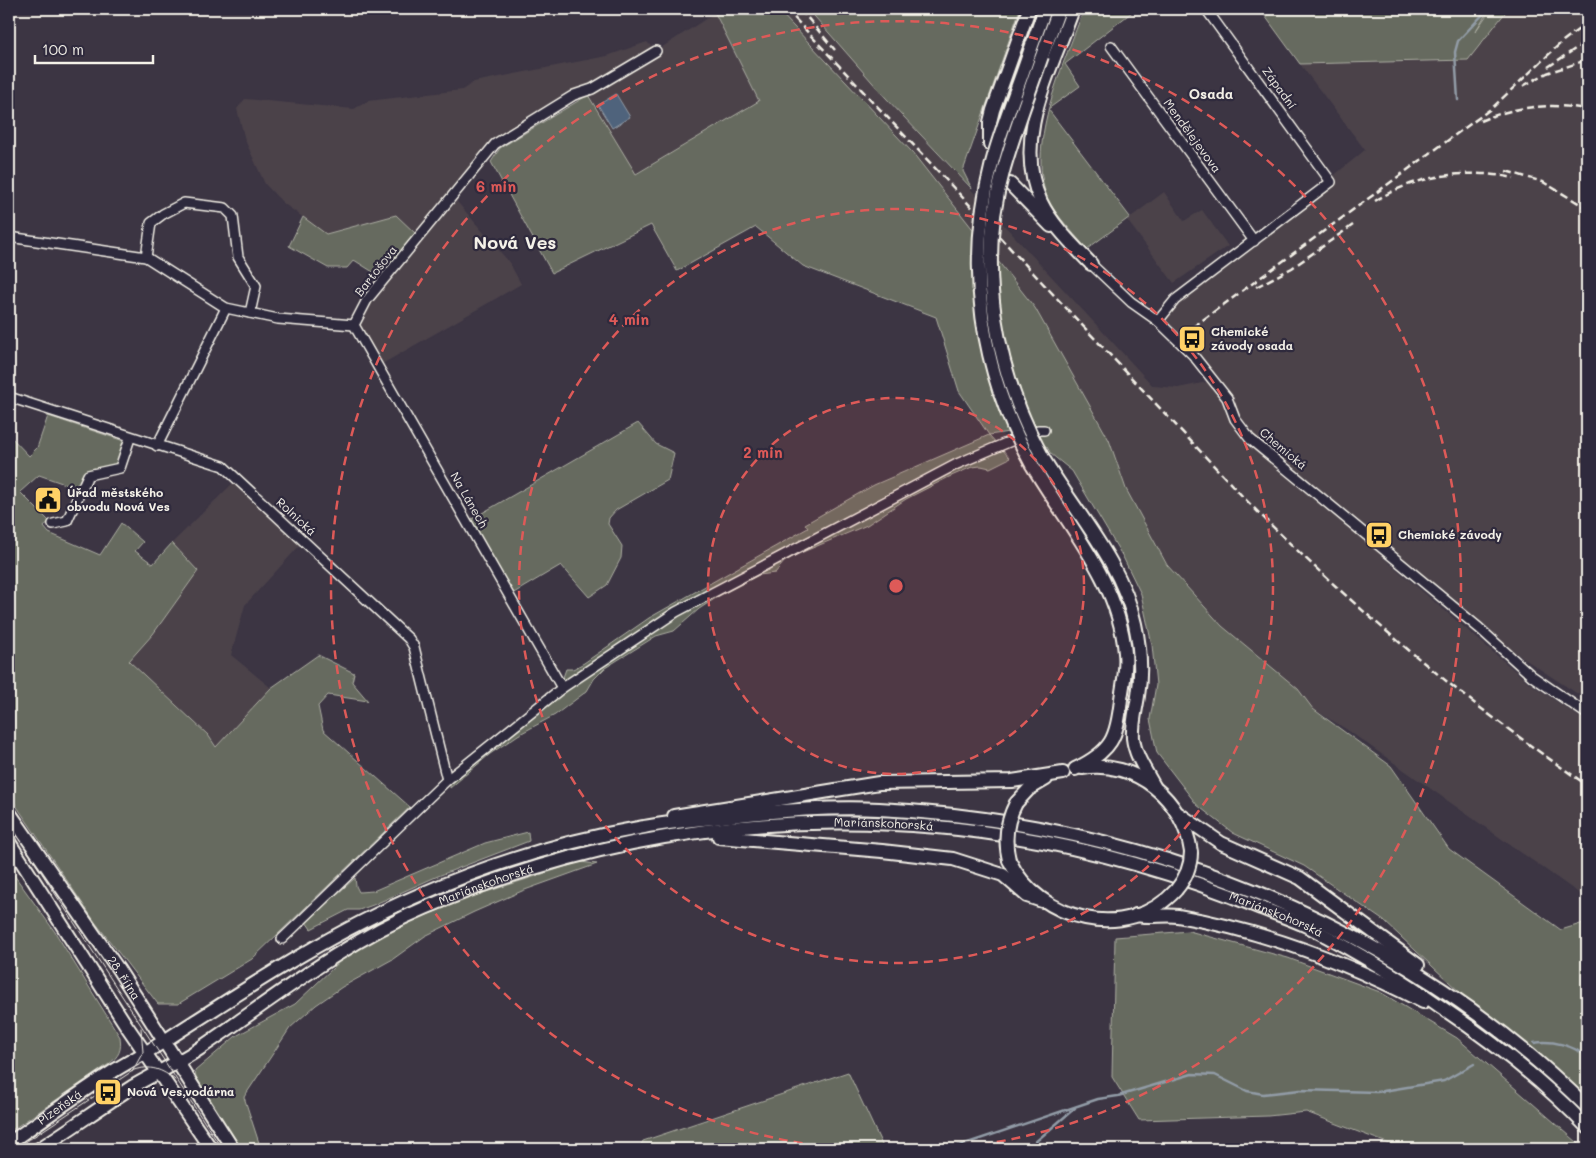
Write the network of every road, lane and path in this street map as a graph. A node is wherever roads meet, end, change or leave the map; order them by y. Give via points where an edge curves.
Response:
1 (1029, 9) edge
2 (1045, 9) edge
3 (1059, 9) edge
4 (1073, 9) edge
5 (1206, 9) edge
6 (1111, 46) dead end
7 (656, 51) dead end
8 (1036, 54) junction
9 (990, 144) dead end
10 (1010, 184) dead end
11 (9, 237) edge
12 (1254, 241) junction
13 (146, 257) junction
14 (1091, 264) junction
15 (226, 308) junction
16 (250, 313) junction
17 (1158, 320) junction
18 (354, 325) junction
19 (9, 397) edge
20 (130, 438) junction
21 (1011, 440) dead end
22 (157, 446) junction
23 (1038, 462) junction
24 (53, 524) dead end
25 (562, 688) junction
26 (1587, 714) edge
27 (1069, 771) junction
28 (447, 780) junction
29 (1154, 786) junction
30 (9, 812) edge
31 (1179, 814) junction
32 (646, 833) junction
33 (9, 842) edge
34 (1042, 900) junction
35 (1136, 915) junction
36 (282, 939) dead end
37 (1461, 1003) junction
38 (150, 1018) junction
39 (192, 1023) junction
40 (1478, 1032) junction
41 (165, 1042) junction
42 (146, 1053) junction
43 (177, 1061) junction
44 (159, 1072) junction
45 (1587, 1107) edge
46 (1587, 1127) edge
47 (9, 1143) edge
48 (39, 1149) edge
49 (211, 1149) edge
50 (233, 1149) edge

1 - 9 main road via 993,110
2 - 8 main road
3 - 8 main road
4 - 14 main road via 1038,104 1030,132 1029,153 1042,203 1057,226
5 - 12 street, Západní via 1331,182
6 - 12 street, Mendělejevova
7 - 18 street, Bartošova via 592,89 574,95 495,144 366,300
8 - 23 main road, bridge via 1004,168 991,262 1000,347
10 - 14 main road
11 - 13 street
12 - 17 street via 1175,300
13 - 15 street
13 - 16 street via 151,223 163,214 184,203 225,208 233,216 238,257 256,286
14 - 17 street, Chemická via 1131,302
15 - 16 street
15 - 22 street
16 - 18 street via 278,319
17 - 26 street, Chemická via 1193,355 1227,398 1235,419 1250,439 1479,628 1532,676
18 - 25 street, Na Lánech
19 - 20 street, Rolnická
20 - 22 street, Rolnická
20 - 24 street via 120,468 88,474 67,521
21 - 25 street via 957,464 676,612
22 - 28 street, Rolnická via 222,466 409,639 414,647
23 - 27 main road via 1106,584 1123,637 1125,669 1115,734 1105,752
23 - 29 main road via 1102,548 1130,606 1140,673 1133,738
25 - 28 street
27 - 29 main road via 1108,768
27 - 32 main road via 1012,781 886,783 845,787 678,814
27 - 34 main road, bridge via 1029,788 1016,803 1007,827 1009,860 1019,879
28 - 36 street
29 - 31 main road
30 - 38 main road, 28. října
31 - 35 main road, bridge via 1187,831 1191,852 1187,874 1160,905
31 - 37 main road via 1222,843 1300,878 1424,970
32 - 34 main road via 661,842 728,837 953,859 1003,875 1027,896
32 - 37 main road, Mariánskohorská via 772,811 875,808 987,818 1069,832 1200,870 1314,916 1398,961
32 - 39 main road, Mariánskohorská via 544,850 420,894 329,938
32 - 40 main road, Mariánskohorská via 772,824 876,822 985,831 1068,845 1194,881 1305,925 1390,971
32 - 43 main road, Mariánskohorská via 514,874 391,923 347,946
33 - 42 main road, 28. října
34 - 35 main road via 1058,910 1081,917 1117,920
35 - 40 main road via 1176,916 1292,944 1342,963
37 - 45 main road, Mariánskohorská via 1524,1051
38 - 39 main road via 164,1026
38 - 41 main road, 28. října
39 - 41 main road, Mariánskohorská
40 - 46 main road, Mariánskohorská
41 - 42 main road, Plzeňská
41 - 43 main road, 28. října
42 - 44 main road, 28. října
42 - 47 main road, Plzeňská via 112,1072
43 - 44 main road, Mariánskohorská
43 - 50 main road, 28. října
44 - 48 main road, Plzeňská
44 - 49 main road, 28. října

